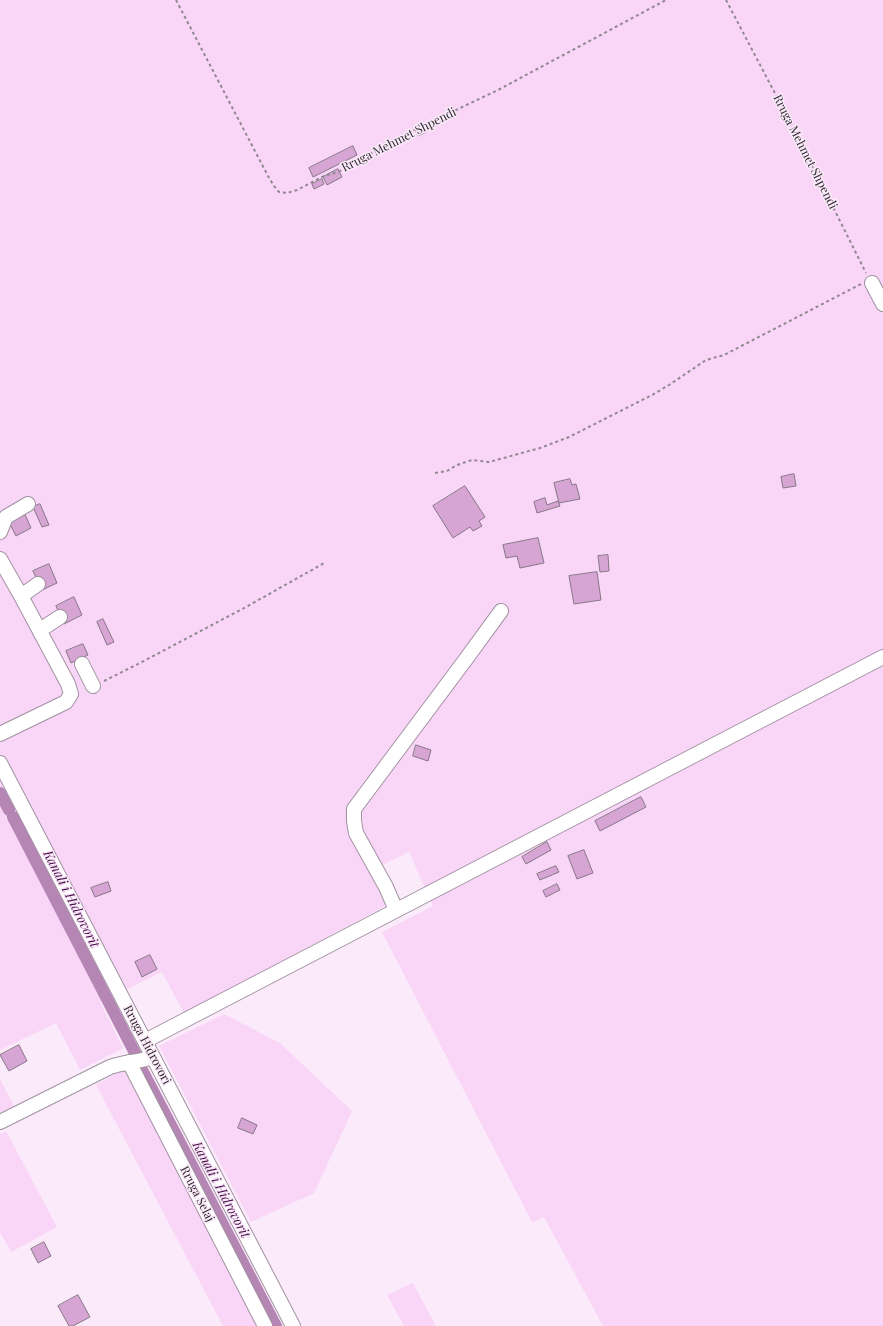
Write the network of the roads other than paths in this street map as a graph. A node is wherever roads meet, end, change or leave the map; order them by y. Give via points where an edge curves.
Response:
1 (872, 283) road end
2 (883, 304) edge
3 (28, 504) dead end
4 (0, 532) edge
5 (0, 559) edge
6 (38, 584) dead end
7 (22, 596) junction
8 (501, 611) dead end
9 (60, 617) dead end
10 (40, 632) junction
11 (883, 657) edge
12 (82, 664) dead end
13 (93, 686) road end
14 (0, 734) edge
15 (0, 764) edge
16 (396, 910) junction
17 (145, 1041) junction
18 (153, 1057) junction
19 (128, 1062) junction
20 (0, 1122) edge
21 (265, 1326) edge
22 (293, 1326) edge

1 - 2 street
3 - 4 street via 6,517
5 - 7 street
6 - 7 street
7 - 10 street
8 - 16 street via 354,809 356,833
9 - 10 street
10 - 14 street via 71,694 66,702
11 - 16 street
12 - 13 street
15 - 17 street, Rruga Hidrovori
16 - 17 street
17 - 18 street, Rruga Hidrovori
18 - 19 street
18 - 22 street, Rruga Hidrovori
19 - 20 street via 110,1067
19 - 21 street, Rruga Selaj

